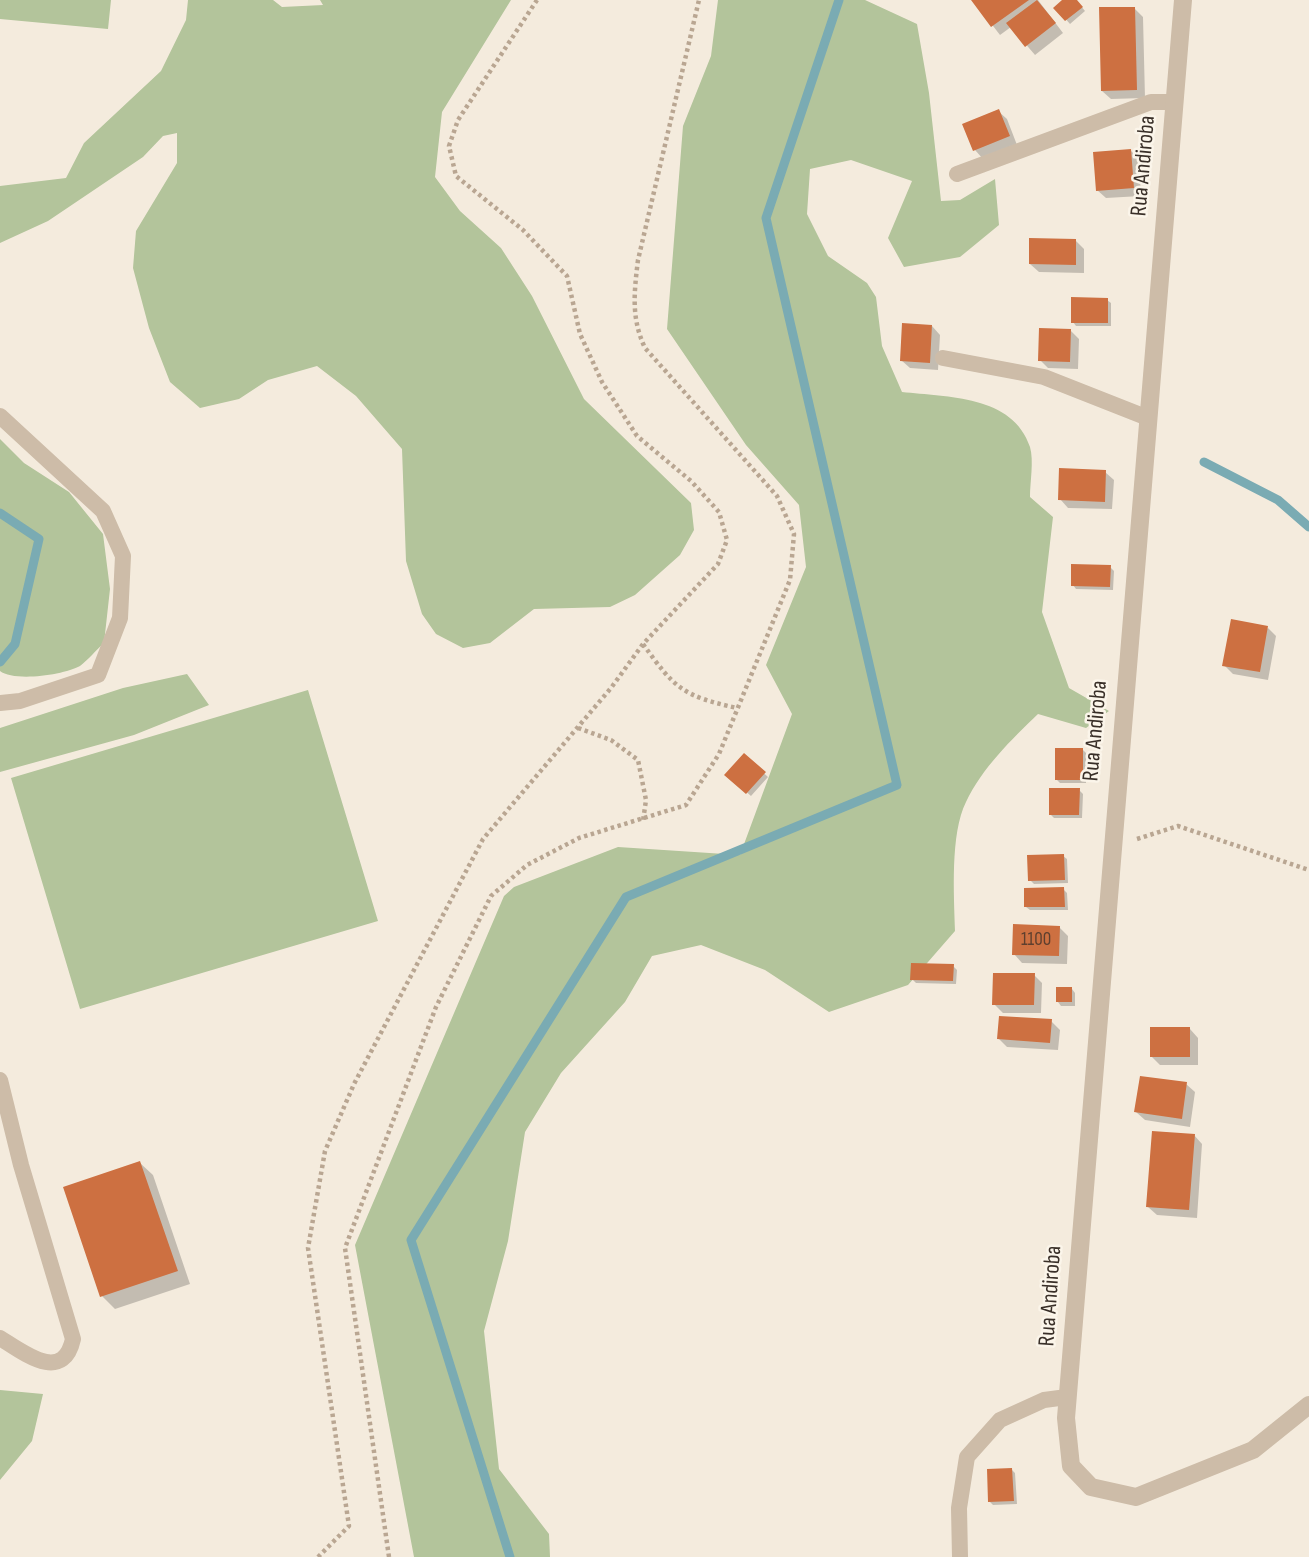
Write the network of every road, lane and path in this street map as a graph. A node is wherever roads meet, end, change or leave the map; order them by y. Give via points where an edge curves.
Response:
1 (537, 0) edge
2 (699, 0) edge
3 (1183, 0) edge
4 (1174, 102) junction
5 (957, 174) dead end
6 (943, 358) dead end
7 (0, 416) edge
8 (1148, 418) junction
9 (643, 644) junction
10 (0, 702) edge
11 (737, 708) junction
12 (578, 728) junction
13 (643, 821) junction
14 (1110, 847) junction
15 (1309, 870) edge
16 (0, 1080) edge
17 (0, 1338) edge
18 (1067, 1398) junction
19 (1309, 1405) edge
20 (318, 1557) edge
21 (389, 1557) edge
22 (960, 1557) edge

1 - 9 path via 458,120 449,146 457,176 523,230 567,276 580,334 602,382 637,436 691,481 719,512 727,540 718,564
2 - 11 path via 638,260 633,304 636,329 645,348 777,496 794,534 790,580
3 - 4 street, Rua Andiroba
4 - 5 lane via 1151,102
4 - 8 street, Rua Andiroba
6 - 8 lane via 1044,377
7 - 10 lane via 103,511 124,556 120,618 98,675 20,701
8 - 14 street, Rua Andiroba
9 - 11 path via 671,683 698,699
9 - 12 path
11 - 13 path via 719,754 686,805
12 - 13 path via 611,740 638,760 646,800
12 - 20 path via 483,839 354,1084 325,1151 309,1248 349,1526
13 - 21 path via 579,838 527,865 491,896 436,1007 345,1248
14 - 15 path via 1178,826
14 - 18 street, Rua Andiroba
16 - 17 lane via 73,1339 61,1361 48,1363
18 - 19 street, Rua Andiroba via 1071,1466 1091,1487 1136,1497 1253,1450
18 - 22 lane via 1044,1400 1000,1420 967,1457 959,1508

